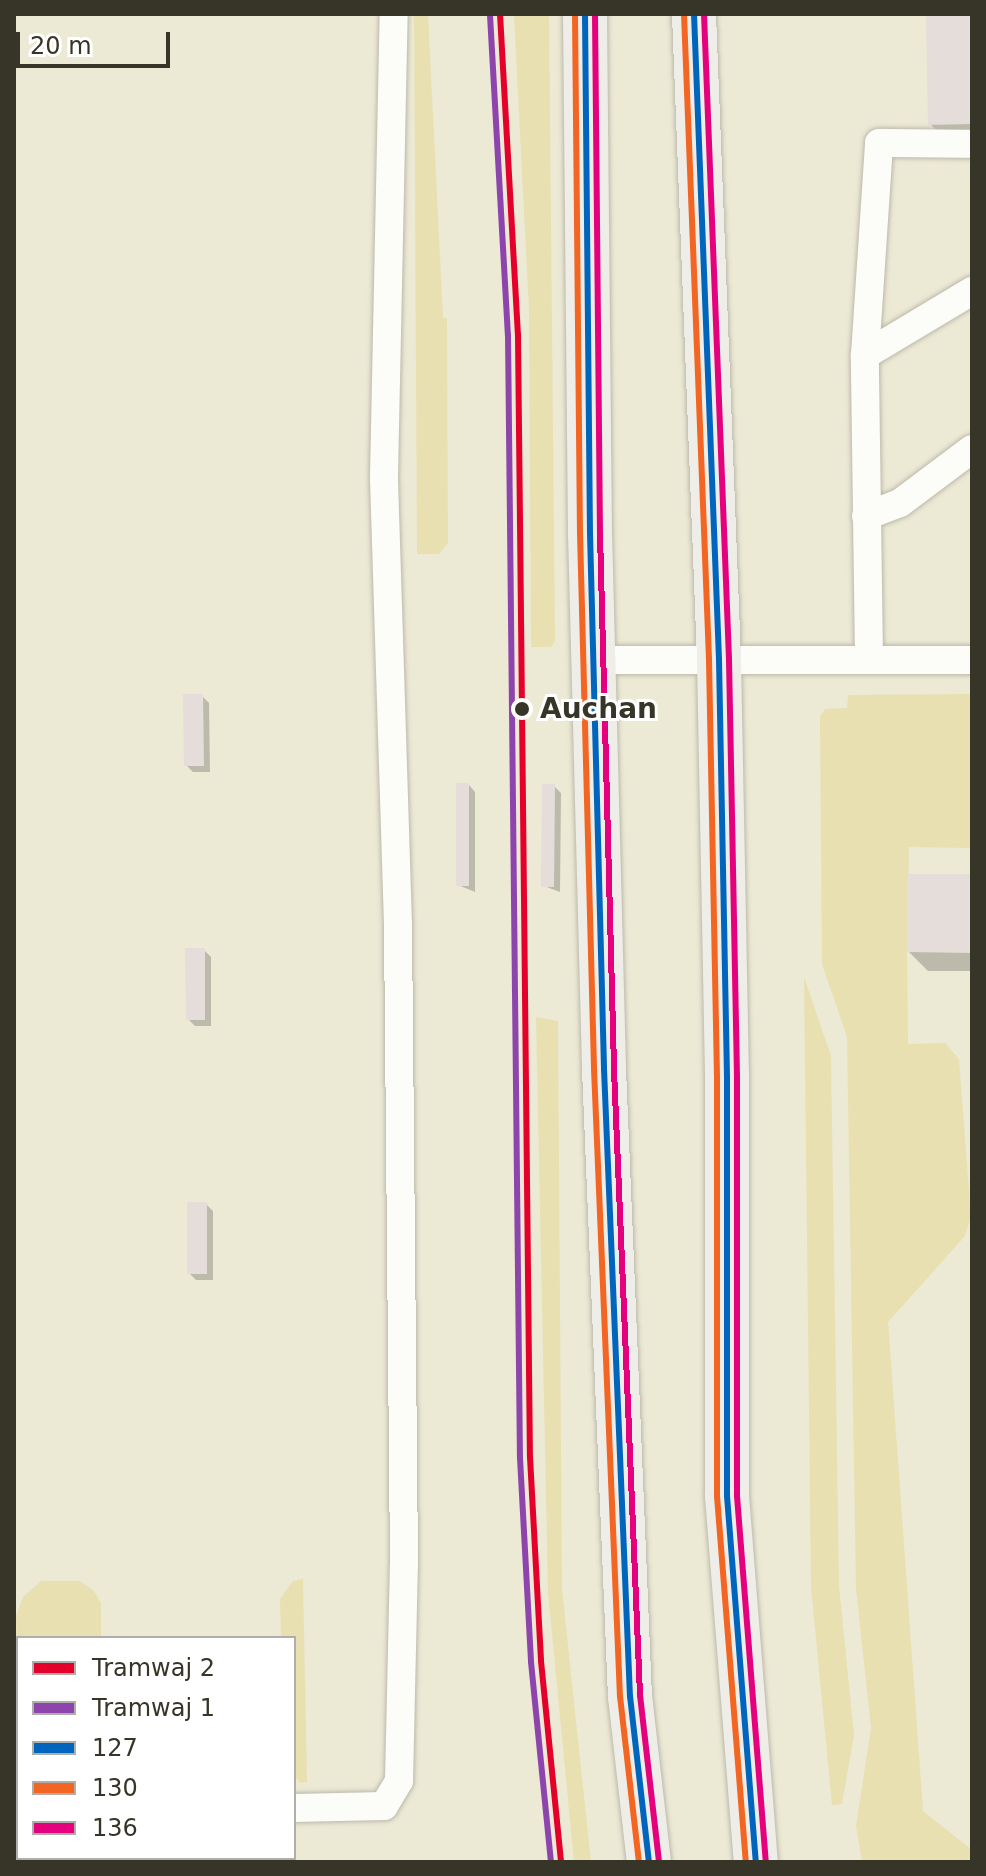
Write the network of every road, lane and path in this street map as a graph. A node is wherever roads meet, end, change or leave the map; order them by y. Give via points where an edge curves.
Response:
1 (394, 14) edge
2 (585, 14) edge
3 (694, 14) edge
4 (972, 144) edge
5 (972, 291) edge
6 (865, 355) junction
7 (972, 449) edge
8 (866, 516) junction
9 (869, 658) junction
10 (597, 660) junction
11 (719, 660) junction
12 (972, 660) edge
13 (296, 1808) edge
14 (649, 1862) edge
15 (756, 1862) edge

1 - 13 lane via 384,476 398,863 404,1534 399,1781 384,1806
2 - 10 main road via 590,533
3 - 11 main road
4 - 6 lane via 879,143
5 - 6 lane
6 - 8 lane
7 - 8 lane via 900,503
8 - 9 lane
9 - 11 lane
9 - 12 lane
10 - 11 lane
10 - 14 main road via 604,1069 630,1696
11 - 15 main road via 727,1077 727,1496

